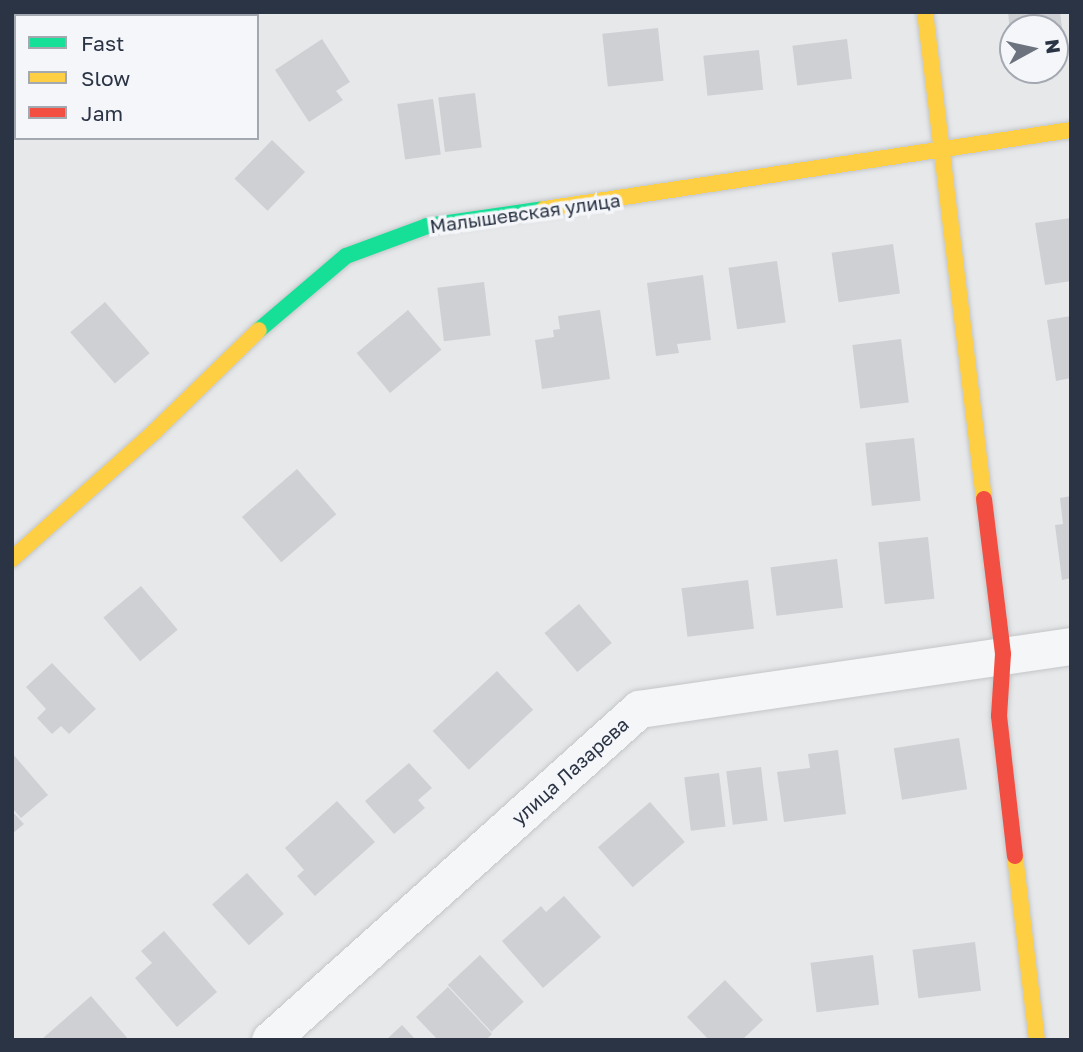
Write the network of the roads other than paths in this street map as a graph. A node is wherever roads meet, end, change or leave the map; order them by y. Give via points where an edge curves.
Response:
1 (925, 12) edge
2 (1071, 130) edge
3 (940, 148) junction
4 (12, 559) edge
5 (1071, 646) edge
6 (1003, 654) junction
7 (270, 1040) edge
8 (1037, 1040) edge

1 - 3 street
2 - 3 street, Малышевская улица
3 - 4 street, Малышевская улица via 427,226 346,257 271,319
3 - 6 street
5 - 6 street, улица Лазарева
6 - 7 street, улица Лазарева via 639,709
6 - 8 street via 999,716

